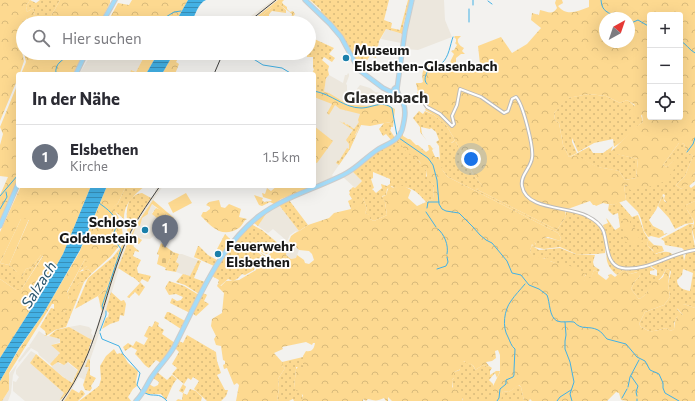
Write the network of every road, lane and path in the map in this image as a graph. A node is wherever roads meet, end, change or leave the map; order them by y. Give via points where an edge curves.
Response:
1 (116, 0) edge
2 (306, 0) edge
3 (412, 0) edge
4 (107, 16) edge
5 (84, 60) edge
6 (77, 72) edge
7 (395, 91) junction
8 (402, 100) junction
9 (316, 187) edge
10 (18, 188) edge
11 (314, 188) edge
12 (0, 226) edge
13 (695, 250) edge
14 (136, 401) edge

1 - 4 main road
2 - 7 main road via 334,28 359,70 388,90
3 - 7 main road via 404,36 399,82
5 - 6 main road
7 - 8 main road
8 - 9 main road via 405,112 397,139 375,151 347,173
8 - 13 street via 421,98 427,107 440,114 452,126 459,89 479,97 504,113 508,111 513,98 518,98 529,130 532,155 532,161 522,180 522,187 530,199 557,209 581,212 593,220 603,230 610,258 618,267 644,267
10 - 12 main road
11 - 14 main road via 266,211 245,228 215,268 174,347

